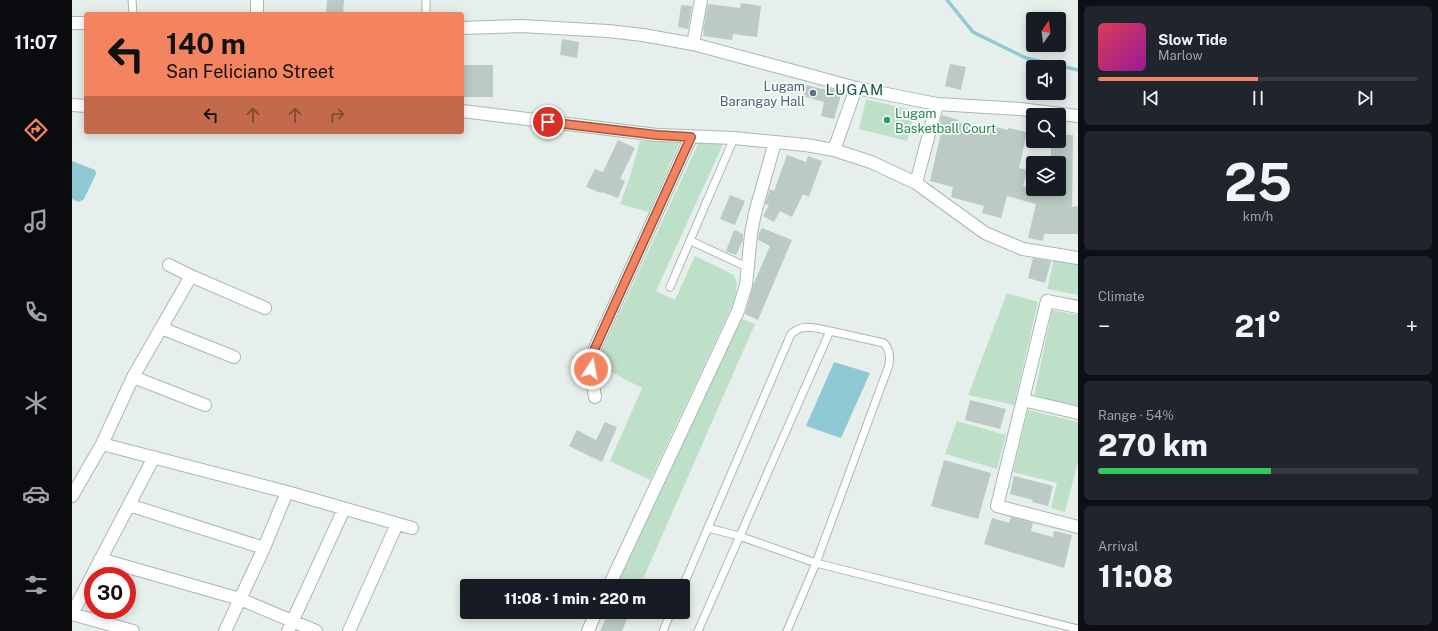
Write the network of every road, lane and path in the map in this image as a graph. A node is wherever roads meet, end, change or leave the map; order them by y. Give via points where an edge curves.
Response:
1 (132, 0) edge
2 (257, 0) edge
3 (426, 0) edge
4 (701, 0) edge
5 (132, 12) edge
6 (257, 12) edge
7 (426, 12) edge
8 (72, 23) edge
9 (84, 24) edge
10 (464, 28) edge
11 (693, 44) junction
12 (856, 88) junction
13 (936, 104) junction
14 (72, 105) edge
15 (84, 106) edge
16 (464, 111) edge
17 (1078, 116) edge
18 (691, 137) junction
19 (734, 138) junction
20 (775, 142) junction
21 (834, 150) junction
22 (916, 183) junction
23 (691, 241) junction
24 (1078, 258) edge
25 (169, 266) dead end
26 (749, 268) junction
27 (191, 276) junction
28 (670, 287) dead end
29 (1078, 307) edge
30 (265, 308) dead end
31 (161, 328) junction
32 (830, 331) junction
33 (234, 357) dead end
34 (133, 376) junction
35 (595, 397) dead end
36 (1023, 400) junction
37 (205, 405) dead end
38 (1078, 413) edge
39 (102, 444) junction
40 (154, 457) junction
41 (287, 492) junction
42 (72, 496) edge
43 (129, 506) junction
44 (344, 509) junction
45 (397, 524) junction
46 (1078, 527) edge
47 (412, 528) dead end
48 (708, 528) junction
49 (739, 536) junction
50 (264, 548) junction
51 (100, 559) junction
52 (816, 563) junction
53 (612, 579) edge
54 (686, 579) edge
55 (240, 599) junction
56 (72, 614) edge
57 (593, 619) edge
58 (668, 619) edge
59 (290, 626) edge
60 (1078, 630) edge
61 (133, 631) edge
62 (225, 631) edge
63 (316, 631) edge
64 (349, 631) edge
65 (588, 631) edge
66 (663, 631) edge
67 (698, 631) edge
68 (787, 631) edge

1 - 5 lane
2 - 6 street
3 - 7 lane
4 - 11 street
8 - 9 street
10 - 11 street via 521,26 608,31
11 - 12 street
12 - 13 street
12 - 21 street
13 - 17 street via 1020,109
13 - 22 street
14 - 15 street
16 - 18 street
18 - 19 street
18 - 35 street via 591,358
19 - 20 street
19 - 23 lane
20 - 21 street
20 - 26 street via 755,213
21 - 22 street via 871,162
22 - 24 street via 985,233 1023,249
23 - 26 lane
23 - 28 lane
25 - 27 street
26 - 53 street via 738,311
27 - 30 street
27 - 31 street
29 - 36 street via 1047,301
31 - 33 street
31 - 34 street
32 - 48 lane via 810,327 796,329 791,334
32 - 49 lane
32 - 52 lane via 884,343 889,349 890,356 889,365
34 - 37 street
34 - 39 street
36 - 38 street
36 - 46 street via 997,506
39 - 40 street
39 - 42 street
40 - 41 street
40 - 43 street
41 - 44 street
41 - 50 street
43 - 50 street
43 - 51 street
44 - 45 street
44 - 59 street
45 - 47 street
45 - 64 street
48 - 49 lane
48 - 54 lane
49 - 52 lane
49 - 67 lane
50 - 55 street
51 - 55 street
51 - 56 street
52 - 60 lane
52 - 68 lane
55 - 59 street
55 - 62 street
56 - 61 street
57 - 65 street
58 - 66 lane
59 - 63 street

